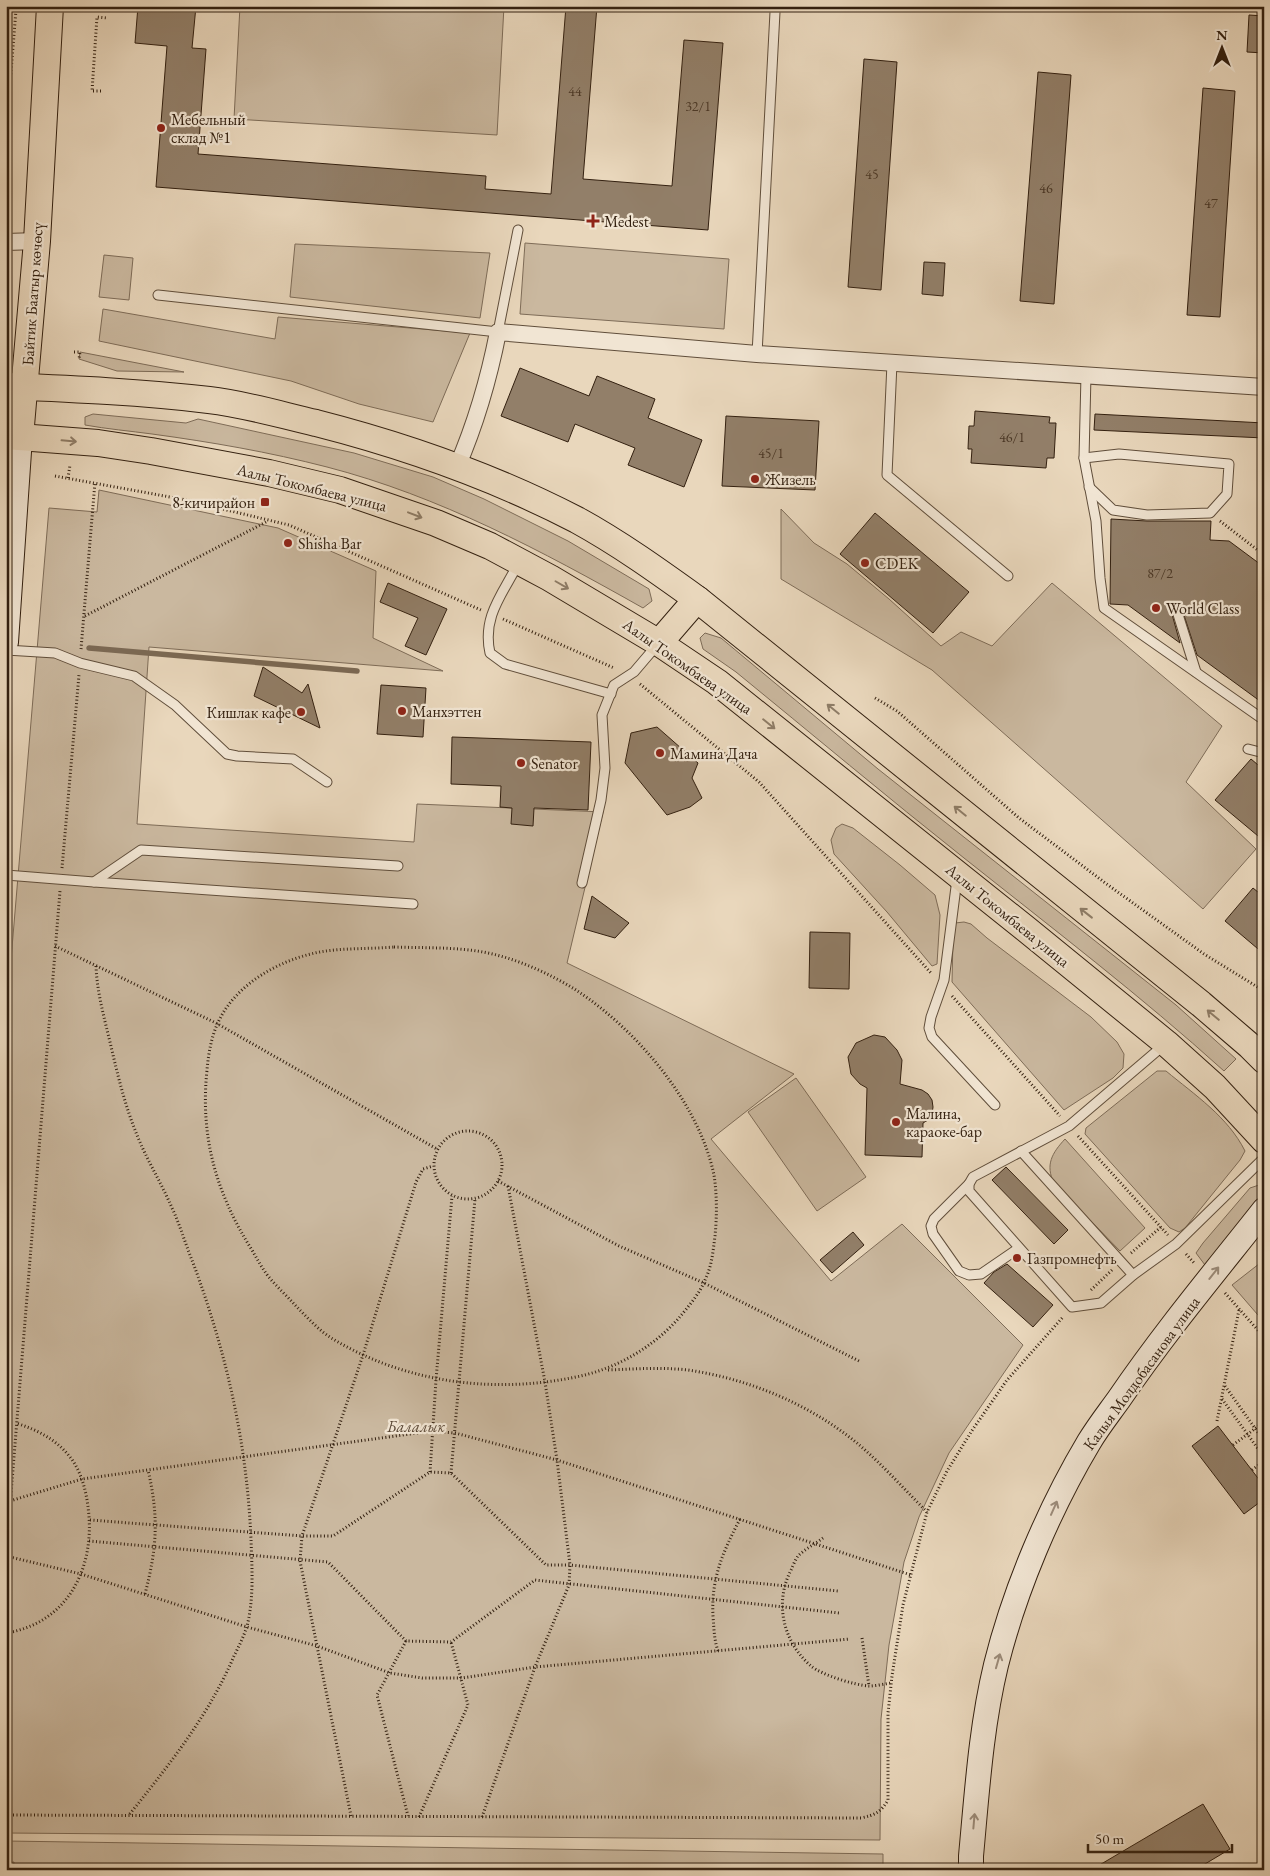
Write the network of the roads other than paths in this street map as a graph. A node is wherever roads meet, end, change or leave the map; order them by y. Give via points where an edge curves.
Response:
1 (50, 6) edge
2 (775, 12) dead end
3 (518, 230) dead end
4 (6, 242) edge
5 (36, 242) junction
6 (158, 295) dead end
7 (498, 332) junction
8 (757, 354) junction
9 (892, 363) junction
10 (1086, 375) junction
11 (16, 386) edge
12 (1264, 387) edge
13 (13, 436) edge
14 (1084, 458) junction
15 (457, 467) junction
16 (1090, 487) junction
17 (520, 562) junction
18 (1008, 576) dead end
19 (697, 599) junction
20 (1176, 608) dead end
21 (6, 642) edge
22 (659, 643) junction
23 (6, 650) edge
24 (1196, 672) junction
25 (611, 694) junction
26 (1264, 720) edge
27 (1248, 749) dead end
28 (1264, 753) edge
29 (327, 782) dead end
30 (398, 866) dead end
31 (957, 874) junction
32 (6, 875) edge
33 (94, 882) junction
34 (582, 883) dead end
35 (413, 904) dead end
36 (1166, 1044) junction
37 (1257, 1049) edge
38 (995, 1105) dead end
39 (1261, 1130) edge
40 (1021, 1151) junction
41 (1264, 1158) edge
42 (969, 1184) junction
43 (1264, 1210) edge
44 (1019, 1248) junction
45 (1133, 1275) junction
46 (972, 1870) edge

1 - 5 main road, Байтик Баатыр көчөсү
2 - 8 lane
3 - 7 lane
4 - 5 street
5 - 11 main road, Байтик Баатыр көчөсү
6 - 7 lane
7 - 8 street
7 - 15 street via 489,378
8 - 9 street
9 - 10 street
9 - 18 lane via 887,475
10 - 12 street
10 - 14 lane
11 - 13 main road, Байтик Баатыр көчөсү
11 - 15 main road via 211,400 358,434
13 -> 17 main road, Аалы Токомбаева улица via 151,451 340,490 436,523
13 - 21 street, Байтик Баатыр көчөсү
14 - 16 lane
14 - 16 lane via 1119,454 1229,464 1227,494 1210,513 1147,514 1113,510
15 - 19 main road via 578,521
16 - 24 lane via 1104,608
17 -> 22 main road, Аалы Токомбаева улица
17 - 25 lane via 491,614 487,639 490,653 505,664
19 - 22 main road
37 -> 19 main road
20 - 24 lane
22 - 25 lane via 630,676 614,685
22 -> 31 main road, Аалы Токомбаева улица via 717,682
23 - 29 lane via 55,653 134,676 175,705 227,754 293,759
24 - 26 lane
25 - 34 lane via 602,714 605,768 601,800
27 - 28 lane
30 - 33 lane via 140,850
31 - 36 main road, Аалы Токомбаева улица
31 - 38 lane via 942,985 929,1028 932,1037
32 - 33 lane
33 - 35 lane
36 - 39 main road, Аалы Токомбаева улица
36 - 40 lane via 1069,1126
40 - 42 lane via 972,1176
40 - 45 lane
41 - 45 lane via 1176,1244
42 - 44 lane via 969,1191
42 - 44 lane via 931,1226 933,1234 959,1271 969,1275 980,1274
46 -> 43 street, Калыя Молдобасанова улица via 984,1727 996,1665 1030,1562 1060,1496 1090,1442 1138,1371
44 - 45 lane via 1072,1307 1100,1302

